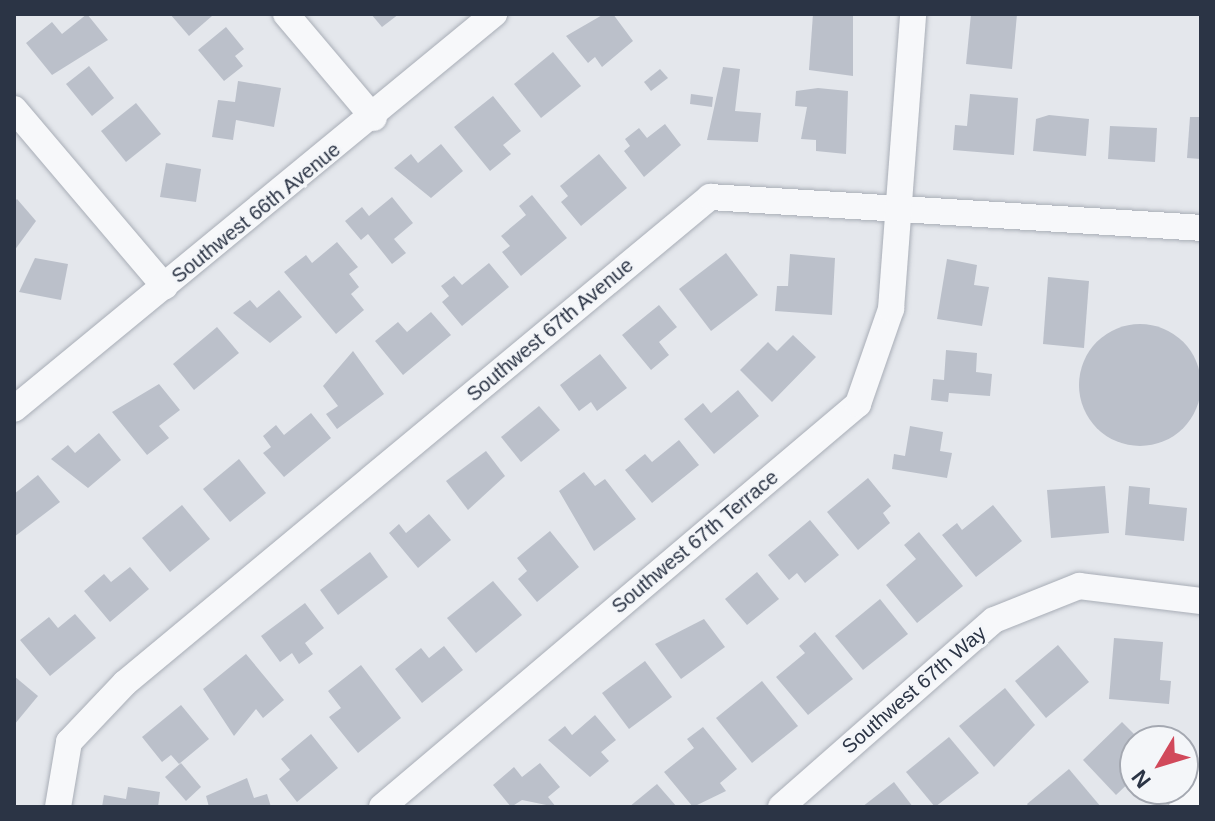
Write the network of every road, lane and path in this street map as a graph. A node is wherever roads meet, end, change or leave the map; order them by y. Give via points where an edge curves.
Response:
1 (286, 14) edge
2 (494, 14) edge
3 (913, 14) edge
4 (14, 109) edge
5 (374, 118) junction
6 (895, 212) junction
7 (1201, 228) edge
8 (165, 287) junction
9 (14, 409) edge
10 (1201, 601) edge
11 (1201, 780) edge
12 (58, 807) edge
13 (382, 807) edge
14 (781, 807) edge
15 (1182, 807) edge

1 - 5 street
2 - 5 street, Southwest 66th Avenue
3 - 6 street, Southwest 67th Terrace
4 - 8 street
5 - 8 street, Southwest 66th Avenue
6 - 7 street, Southwest 67th Avenue
6 - 12 street, Southwest 67th Avenue via 710,197 125,683 69,742
6 - 13 street, Southwest 67th Terrace via 891,309 858,404
8 - 9 street, Southwest 66th Avenue
10 - 14 street, Southwest 67th Way via 1079,586 994,620
11 - 15 street

